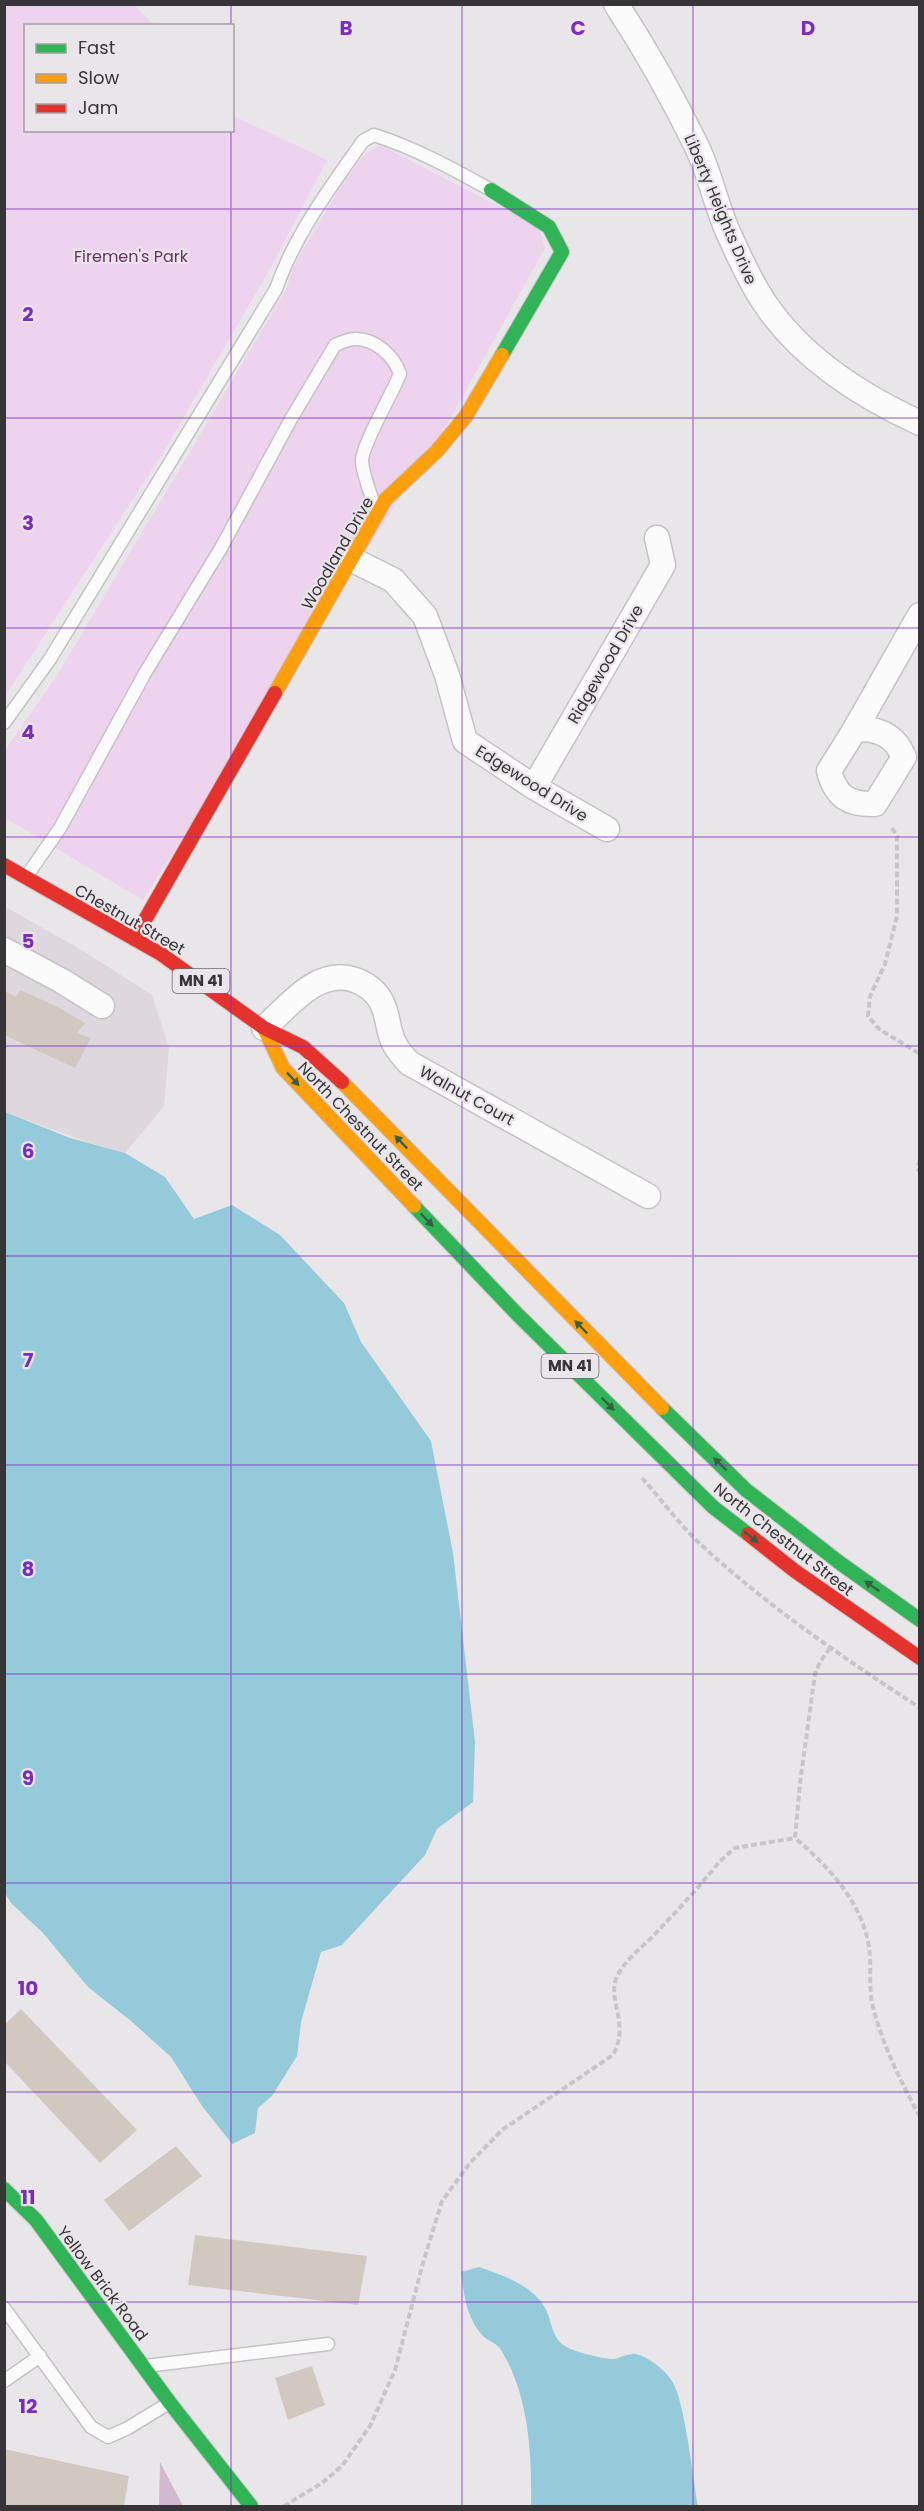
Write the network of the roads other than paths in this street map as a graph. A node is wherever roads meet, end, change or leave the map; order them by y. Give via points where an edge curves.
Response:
1 (616, 4) edge
2 (491, 190) joint
3 (920, 423) edge
4 (375, 518) junction
5 (657, 538) dead end
6 (353, 560) junction
7 (920, 615) edge
8 (4, 723) edge
9 (854, 731) junction
10 (893, 740) junction
11 (920, 741) edge
12 (534, 787) junction
13 (607, 829) dead end
14 (4, 865) edge
15 (26, 878) junction
16 (134, 939) junction
17 (4, 950) edge
18 (102, 1006) dead end
19 (264, 1028) junction
20 (648, 1196) dead end
21 (920, 1620) edge
22 (920, 1658) edge
23 (4, 2189) edge
24 (4, 2308) edge
25 (328, 2344) dead end
26 (40, 2356) junction
27 (145, 2367) junction
28 (4, 2381) edge
29 (170, 2403) junction
30 (251, 2506) edge

1 - 3 street, Liberty Heights Drive via 655,65 697,147 727,230 766,305 794,338 852,387
2 - 4 main road, Woodland Drive via 549,227 561,252 466,416 437,451 385,500
2 - 8 lane via 393,141 374,135 363,141 313,211 285,262 276,290 50,659
4 - 6 main road, Woodland Drive
4 - 15 lane via 362,459 400,374 396,361 378,345 354,339 335,345 60,828
5 - 12 street, Ridgewood Drive via 663,564
6 - 12 street, Edgewood Drive via 393,580 425,616 465,741
6 - 16 main road, Woodland Drive
7 - 9 street
9 - 10 street via 878,730
9 - 10 street via 829,771 839,793 860,805 875,804 904,757
10 - 11 street
12 - 13 street, Edgewood Drive
14 - 15 main road, Chestnut Street / MN 41
15 - 16 main road, Chestnut Street / MN 41
16 - 19 main road, Chestnut Street / MN 41
17 - 18 street
19 - 20 street, Walnut Court via 322,980 335,976 358,981 372,989 380,1000 396,1048 409,1063
21 -> 19 main road, North Chestnut Street / MN 41 via 746,1490 610,1357 346,1085 303,1047
19 -> 22 main road, North Chestnut Street / MN 41 via 291,1077 518,1315 713,1507 795,1571
23 - 27 main road, Yellow Brick Road via 36,2220
24 - 26 lane
25 - 27 lane
26 - 28 lane
26 - 29 lane via 91,2427 108,2437
27 - 29 main road, Yellow Brick Road
29 - 30 main road, Yellow Brick Road

